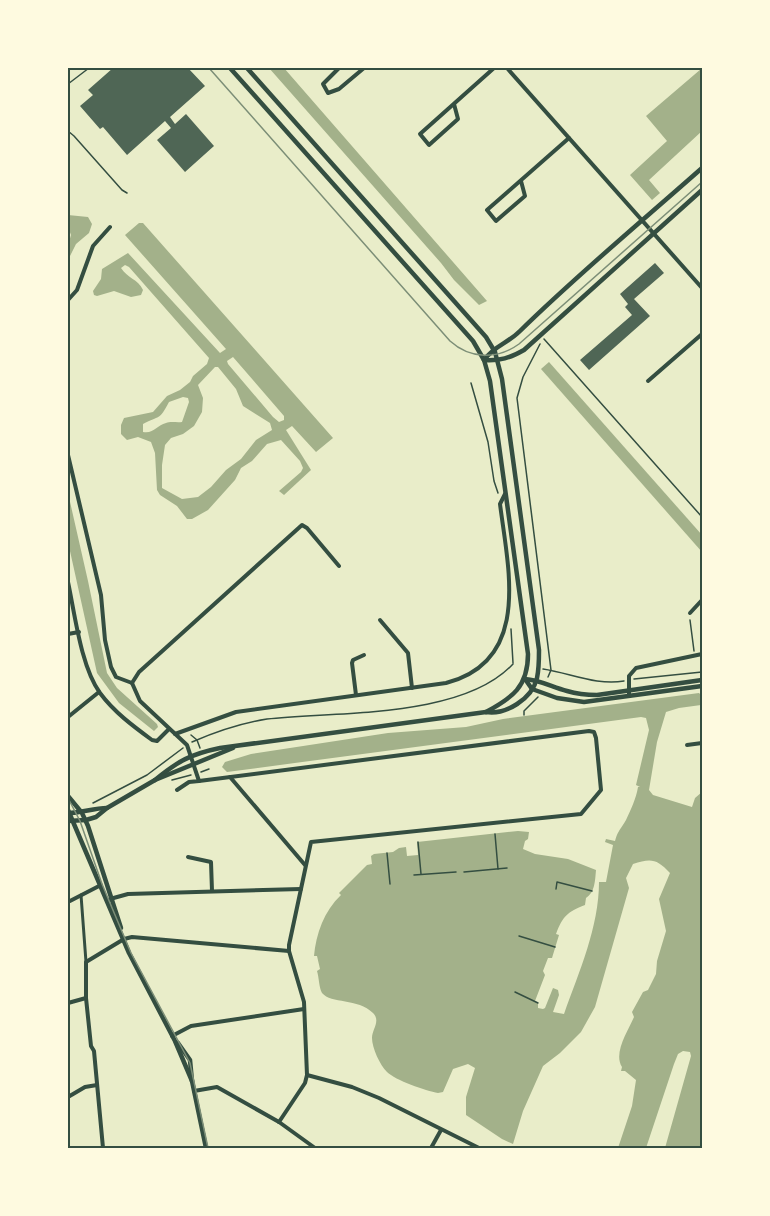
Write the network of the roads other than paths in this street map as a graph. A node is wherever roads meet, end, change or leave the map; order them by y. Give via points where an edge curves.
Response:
1 (230, 68) edge
2 (247, 68) edge
3 (339, 68) edge
4 (363, 68) edge
5 (494, 68) edge
6 (507, 68) edge
7 (454, 104) junction
8 (569, 138) junction
9 (702, 168) edge
10 (521, 181) junction
11 (702, 190) edge
12 (644, 220) junction
13 (110, 227) dead end
14 (655, 233) junction
15 (702, 288) edge
16 (68, 300) edge
17 (702, 334) edge
18 (493, 348) junction
19 (484, 360) junction
20 (498, 361) junction
21 (648, 381) dead end
22 (68, 455) edge
23 (506, 494) junction
24 (339, 566) dead end
25 (68, 582) edge
26 (702, 600) edge
27 (690, 613) road end
28 (380, 620) dead end
29 (79, 632) junction
30 (68, 634) edge
31 (702, 654) edge
32 (364, 655) dead end
33 (525, 679) junction
34 (537, 679) junction
35 (702, 681) edge
36 (132, 684) junction
37 (702, 686) edge
38 (412, 688) junction
39 (532, 689) junction
40 (99, 692) junction
41 (628, 693) junction
42 (356, 695) junction
43 (486, 712) junction
44 (68, 717) edge
45 (169, 729) junction
46 (175, 734) junction
47 (702, 743) edge
48 (687, 745) dead end
49 (235, 747) junction
50 (191, 756) junction
51 (193, 765) junction
52 (230, 777) junction
53 (155, 780) junction
54 (199, 781) junction
55 (177, 790) dead end
56 (68, 796) edge
57 (107, 808) junction
58 (68, 812) edge
59 (82, 813) junction
60 (86, 820) junction
61 (70, 821) edge
62 (188, 857) dead end
63 (306, 865) junction
64 (107, 882) junction
65 (100, 885) junction
66 (302, 889) junction
67 (212, 892) junction
68 (81, 895) junction
69 (109, 900) junction
70 (68, 902) edge
71 (123, 940) junction
72 (289, 951) junction
73 (86, 962) junction
74 (86, 998) junction
75 (68, 1003) edge
76 (304, 1009) junction
77 (174, 1039) junction
78 (307, 1076) junction
79 (97, 1085) junction
80 (194, 1091) junction
81 (68, 1097) edge
82 (279, 1122) junction
83 (441, 1130) junction
84 (103, 1149) edge
85 (206, 1149) edge
86 (315, 1149) edge
87 (431, 1149) edge
88 (479, 1149) edge

1 - 19 street via 473,341
2 - 18 street
3 - 4 street via 323,84 328,93 339,90
5 - 7 street
6 - 8 street
7 - 7 street via 458,119 429,145 420,134
8 - 10 street
8 - 12 street
9 - 12 street
10 - 10 street via 525,196 496,221 487,210
11 - 14 street
12 - 14 street
12 - 18 street via 513,338
13 - 16 street via 93,246 77,290
14 - 15 street
14 - 20 street via 524,350
17 - 21 street
18 - 19 street
18 - 20 street
19 - 20 street
19 - 23 street
20 - 34 street via 539,650
22 - 36 street via 102,595 111,667 116,677
23 - 33 street via 528,654
23 - 38 street via 500,504 511,587 507,619 498,643 477,669 453,681
24 - 36 street via 302,525 168,645
25 - 29 street
26 - 27 street
28 - 38 street via 408,653
29 - 30 street
29 - 40 street via 88,672
31 - 41 street via 636,668 629,676
32 - 42 street via 352,663
33 - 34 street
33 - 39 street
33 - 43 street via 508,700
34 - 39 street
34 - 41 street via 584,695
35 - 41 street
36 - 45 street via 140,701
37 - 41 street
38 - 42 street
39 - 41 street via 584,702
39 - 43 street via 510,709 496,714
40 - 44 street
40 - 45 street via 117,713 152,740 157,741
42 - 46 street via 236,712
43 - 49 street
45 - 46 street
46 - 50 street via 187,745
47 - 48 street
49 - 50 street
49 - 51 street
50 - 51 street
50 - 53 street
51 - 53 street
51 - 54 street
52 - 54 street
52 - 63 street
52 - 63 street via 594,732 602,790 581,814 311,842
53 - 57 street
54 - 55 street
56 - 59 street
57 - 59 street
57 - 60 street
58 - 59 street
58 - 61 street
59 - 60 street
60 - 61 street
60 - 64 street
61 - 65 street
62 - 67 street via 211,862
63 - 66 street
64 - 65 street
64 - 69 street
65 - 68 street
65 - 69 street
66 - 67 street
66 - 72 street
67 - 69 street via 128,894
68 - 70 street
68 - 73 street
69 - 71 street
71 - 72 street via 132,937
71 - 73 street
71 - 77 street
72 - 76 street
73 - 74 street
74 - 75 street
74 - 79 street
76 - 77 street via 191,1026
76 - 78 street
77 - 80 street
78 - 82 street
78 - 83 street via 352,1087
79 - 81 street
79 - 84 street
80 - 82 street via 217,1087
80 - 85 street
82 - 86 street
83 - 87 street
83 - 88 street

